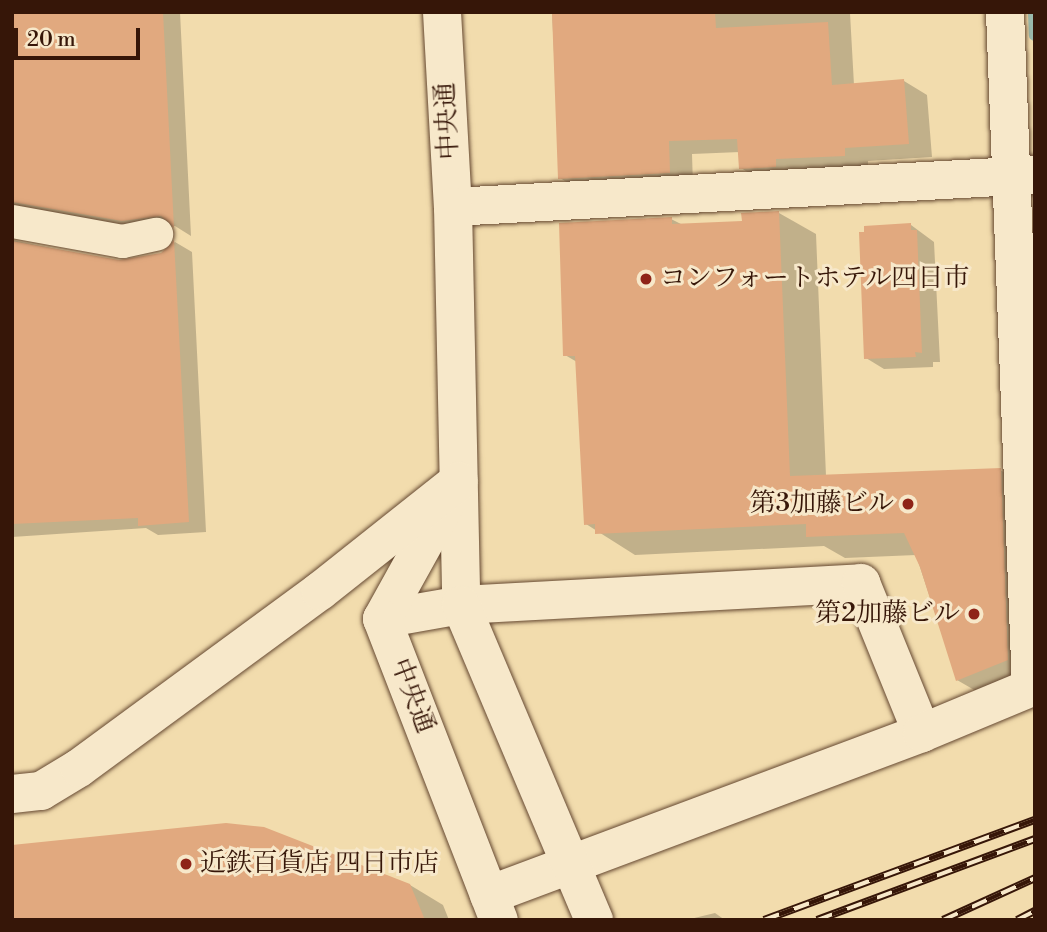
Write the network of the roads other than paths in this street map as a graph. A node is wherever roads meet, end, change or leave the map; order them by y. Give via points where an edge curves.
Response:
1 (442, 12) edge
2 (1005, 12) edge
3 (1024, 175) edge
4 (453, 207) junction
5 (12, 221) edge
6 (156, 234) dead end
7 (458, 481) junction
8 (461, 606) junction
9 (382, 619) junction
10 (1033, 687) edge
11 (922, 733) junction
12 (12, 794) edge
13 (571, 863) junction
14 (494, 908) edge
15 (594, 920) edge

1 - 4 street, 中央通
2 - 3 street
3 - 4 street
3 - 10 street
4 - 7 street, 中央通
5 - 6 street via 122,241
7 - 8 street, 中央通
7 - 9 street, 中央通
7 - 12 street via 320,592 79,768 41,791
8 - 9 street
8 - 11 street via 861,583
8 - 13 street, 中央通
9 - 14 street, 中央通
10 - 11 street
11 - 13 street
13 - 14 street
13 - 15 street, 中央通

